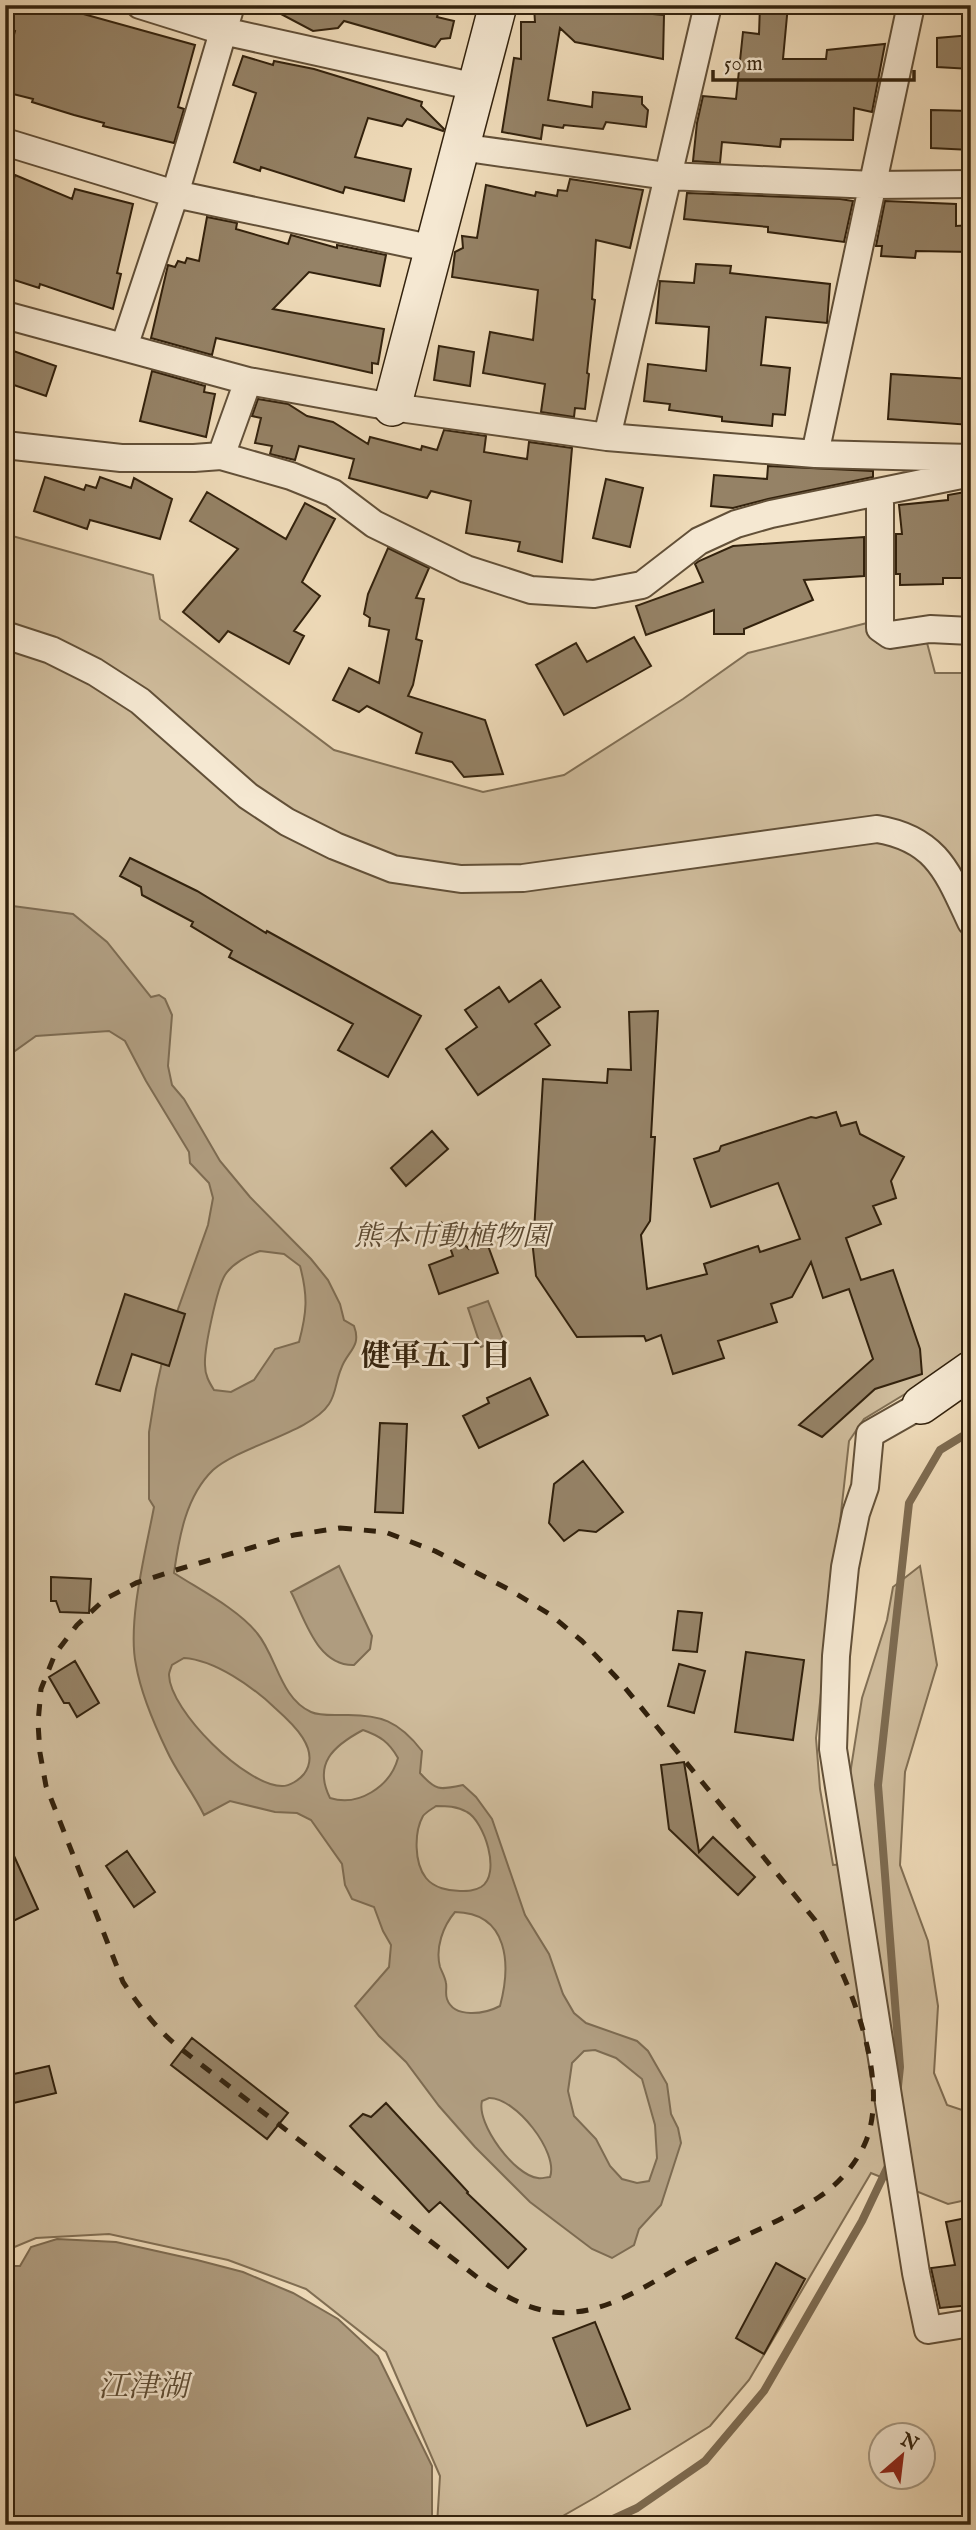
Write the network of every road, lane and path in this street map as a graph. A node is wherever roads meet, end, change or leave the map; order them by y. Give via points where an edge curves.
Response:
1 (140, 5) edge
2 (231, 5) edge
3 (498, 5) edge
4 (708, 5) edge
5 (911, 5) edge
6 (223, 31) junction
7 (476, 87) junction
8 (5, 142) edge
9 (460, 147) junction
10 (667, 176) junction
11 (971, 184) edge
12 (874, 185) junction
13 (175, 194) junction
14 (434, 250) junction
15 (5, 316) edge
16 (124, 347) junction
17 (248, 381) junction
18 (392, 408) junction
19 (607, 437) junction
20 (5, 445) edge
21 (815, 454) junction
22 (221, 456) junction
23 (971, 458) edge
24 (971, 473) edge
25 (880, 494) junction
26 (971, 631) edge
27 (5, 635) edge
28 (971, 922) edge
29 (971, 1370) edge
30 (921, 1405) joint
31 (971, 2323) edge

1 - 6 street
2 - 6 street
3 - 7 street
4 - 10 street
5 - 12 street
6 - 7 street
6 - 13 street
7 - 9 street
8 - 13 street
9 - 10 street
9 - 14 street
10 - 12 street
10 - 19 street
11 - 12 street
12 - 21 street
13 - 14 street
13 - 16 street
14 - 18 street
15 - 16 street
16 - 17 street
17 - 18 street
17 - 22 street
18 - 19 street
19 - 21 street
20 - 22 street via 121,458
21 - 23 street
22 - 25 street via 290,475 333,493 374,524 466,569 531,590 594,594 642,584 699,541 736,524
24 - 25 street
25 - 26 street via 880,628 890,635 930,629
27 - 28 street via 51,650 140,701 248,796 287,822 393,869 461,879 523,878 877,829 928,848 946,868
29 - 30 street
30 - 31 street via 870,1434 864,1487 845,1567 833,1749 928,2330

